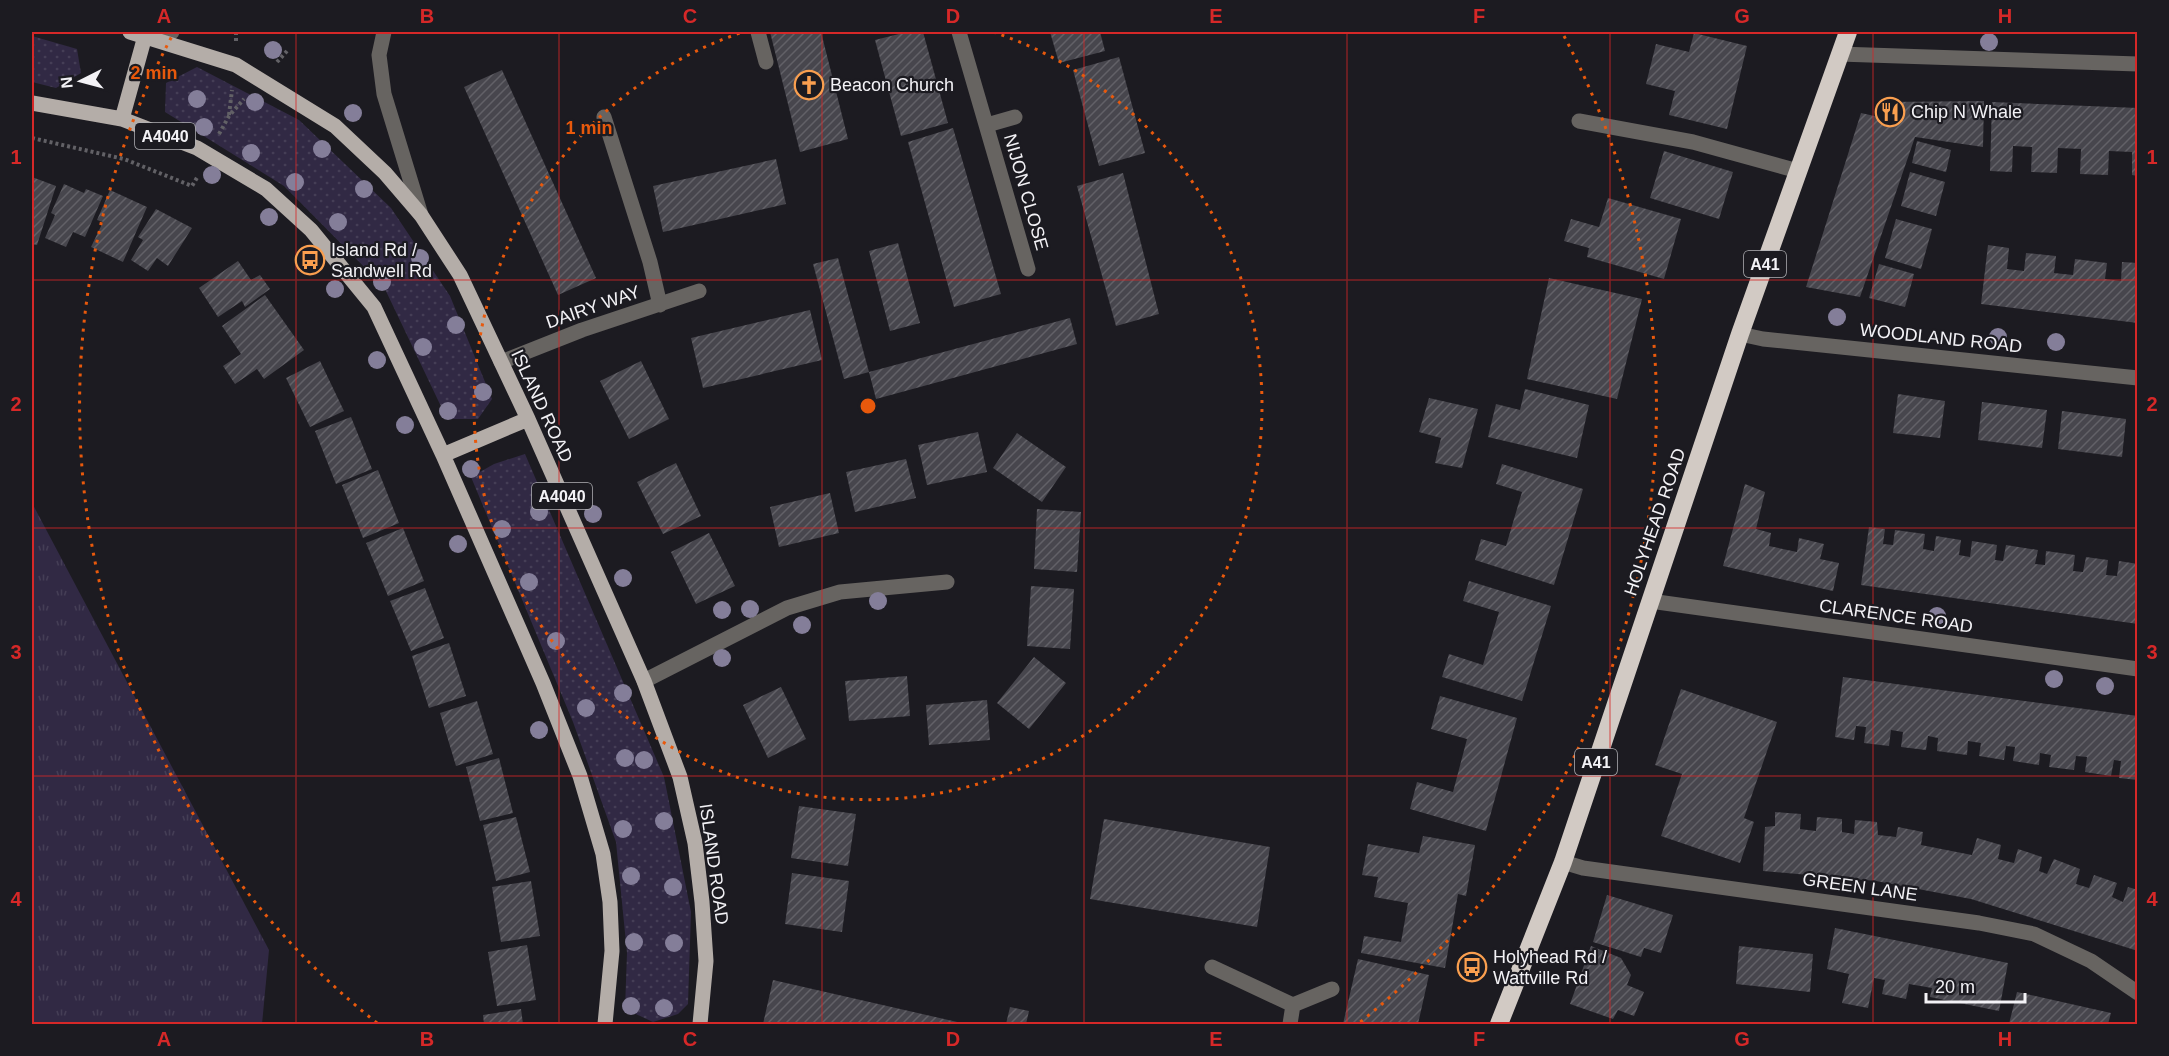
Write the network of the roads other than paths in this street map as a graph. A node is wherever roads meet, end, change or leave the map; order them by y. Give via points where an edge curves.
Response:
1 (130, 32) edge
2 (172, 32) edge
3 (384, 32) edge
4 (758, 32) edge
5 (959, 32) edge
6 (1848, 32) edge
7 (145, 34) edge
8 (1839, 54) junction
9 (766, 62) dead end
10 (2138, 64) edge
11 (32, 103) edge
12 (604, 117) dead end
13 (1015, 117) dead end
14 (122, 119) junction
15 (1579, 121) dead end
16 (987, 125) junction
17 (1798, 171) junction
18 (421, 214) junction
19 (1028, 269) dead end
20 (699, 291) dead end
21 (660, 305) junction
22 (1740, 334) junction
23 (501, 362) junction
24 (2138, 378) edge
25 (528, 419) junction
26 (443, 455) junction
27 (947, 582) dead end
28 (1650, 601) junction
29 (2138, 669) edge
30 (644, 681) junction
31 (1563, 862) junction
32 (1212, 967) dead end
33 (1332, 989) dead end
34 (2138, 993) edge
35 (1293, 1005) junction
36 (605, 1024) edge
37 (700, 1024) edge
38 (1290, 1024) edge
39 (1499, 1024) edge

1 - 7 main road, A4040
2 - 7 street
3 - 18 street via 379,55 384,94
4 - 9 street
5 - 16 street, NIJON CLOSE
6 - 8 highway, HOLYHEAD ROAD / A41
7 - 14 main road
7 - 18 main road, ISLAND ROAD / A4040 via 236,65 335,126
8 - 10 street
8 - 17 highway, HOLYHEAD ROAD / A41
11 - 14 main road, A4040
12 - 21 street
13 - 16 street, NIJON CLOSE
14 - 26 main road, A4040 via 208,155 266,189 311,230 374,307
15 - 17 street via 1693,142
16 - 19 street, NIJON CLOSE
17 - 22 highway, HOLYHEAD ROAD / A41
18 - 23 main road, ISLAND ROAD / A4040 via 460,275
20 - 21 street, DAIRY WAY
21 - 23 street, DAIRY WAY
22 - 24 street, WOODLAND ROAD
22 - 28 highway, HOLYHEAD ROAD / A41
23 - 25 main road, ISLAND ROAD / A4040
25 - 26 main road
25 - 30 main road, ISLAND ROAD / A4040
26 - 36 main road, A4040 via 543,683 580,776 603,854 612,951
27 - 30 street via 840,592 787,608
28 - 29 street, CLARENCE ROAD
28 - 31 highway, HOLYHEAD ROAD / A41
30 - 37 main road, ISLAND ROAD / A4040 via 680,777 694,843 706,961
31 - 34 street, GREEN LANE via 2034,934 2091,961
31 - 39 highway, HOLYHEAD ROAD / A41
32 - 35 street
33 - 35 street
35 - 38 street

